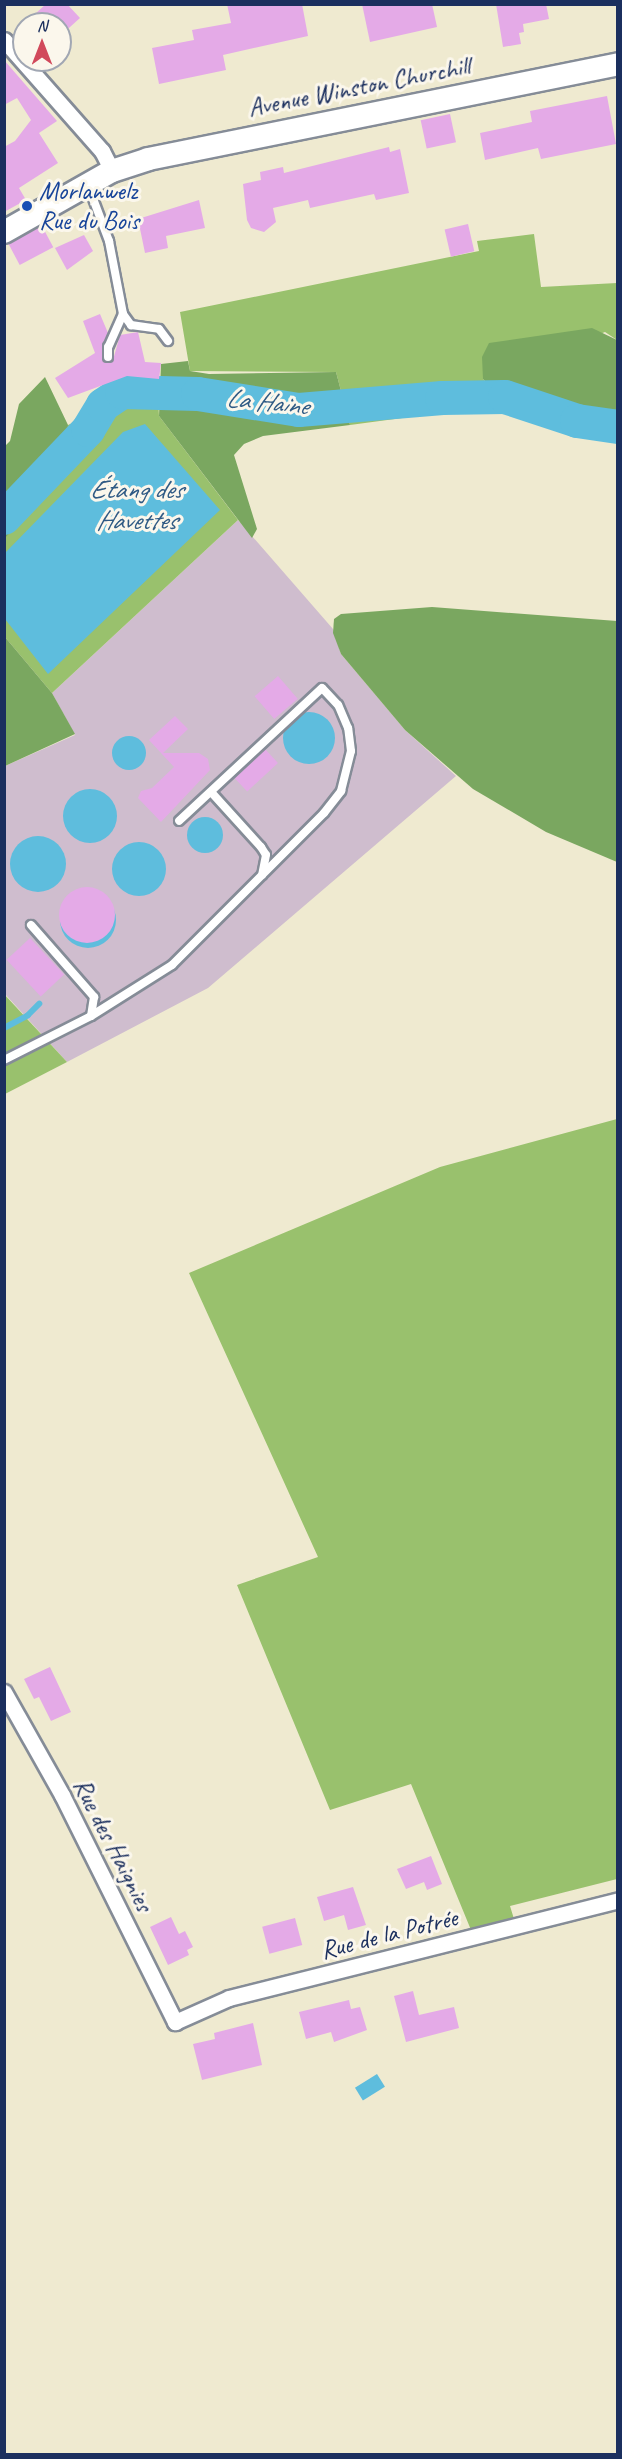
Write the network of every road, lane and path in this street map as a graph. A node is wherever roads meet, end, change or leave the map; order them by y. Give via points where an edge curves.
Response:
1 (4, 40) edge
2 (618, 64) edge
3 (112, 171) junction
4 (87, 184) junction
5 (4, 232) edge
6 (123, 314) junction
7 (168, 341) dead end
8 (108, 357) dead end
9 (212, 793) junction
10 (179, 821) dead end
11 (262, 877) junction
12 (31, 926) dead end
13 (91, 1016) junction
14 (4, 1060) edge
15 (4, 1692) edge
16 (618, 1900) edge
17 (175, 2022) joint

1 - 3 street via 102,151
2 - 3 street, Avenue Winston Churchill via 148,159
3 - 4 street, Avenue Winston Churchill
4 - 5 street, Avenue Winston Churchill
4 - 6 lane via 109,242
6 - 7 lane via 131,325 159,329
6 - 8 lane via 108,347
9 - 10 lane
9 - 11 lane via 266,855
9 - 11 lane via 322,688 338,705 348,728 351,751 341,790
11 - 13 lane via 172,965
12 - 13 lane via 94,997
13 - 14 lane
15 - 17 street, Rue des Haignies via 62,1795
16 - 17 street, Rue de la Potrée via 230,1998

